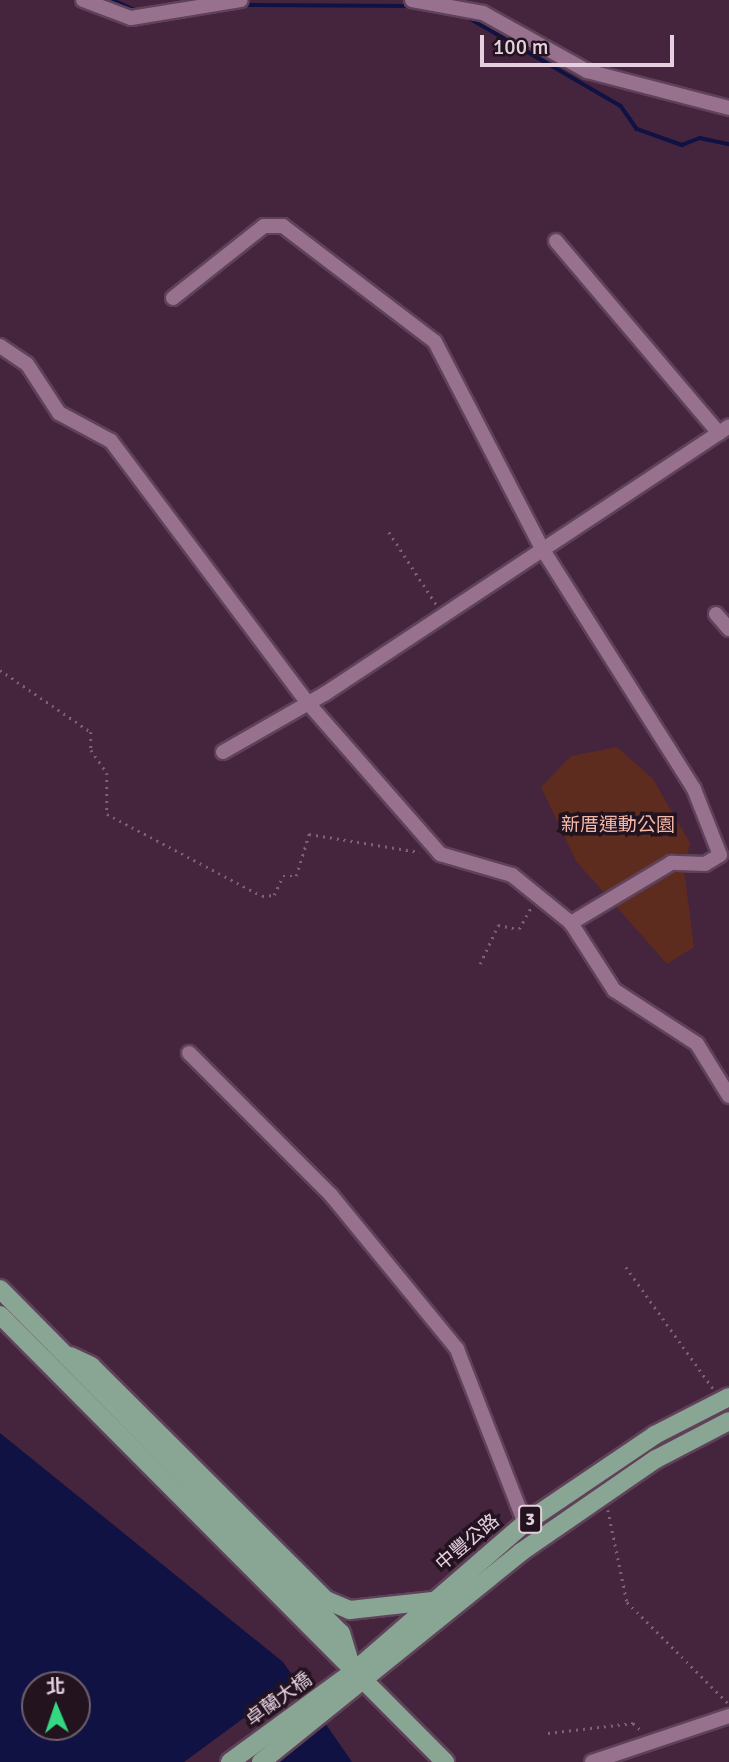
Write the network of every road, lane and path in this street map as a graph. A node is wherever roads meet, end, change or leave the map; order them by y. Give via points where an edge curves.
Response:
1 (83, 0) edge
2 (241, 0) edge
3 (412, 0) edge
4 (482, 6) edge
5 (729, 108) edge
6 (556, 241) dead end
7 (173, 298) dead end
8 (0, 346) edge
9 (724, 430) edge
10 (388, 532) dead end
11 (543, 550) junction
12 (716, 614) dead end
13 (444, 615) junction
14 (729, 629) edge
15 (0, 670) edge
16 (308, 703) junction
17 (223, 752) dead end
18 (440, 854) junction
19 (537, 896) junction
20 (570, 923) junction
21 (480, 964) dead end
22 (189, 1052) dead end
23 (729, 1096) edge
24 (626, 1267) dead end
25 (0, 1289) edge
26 (0, 1315) edge
27 (55, 1359) junction
28 (726, 1399) edge
29 (729, 1421) edge
30 (640, 1445) junction
31 (651, 1462) junction
32 (605, 1493) junction
33 (525, 1522) junction
34 (431, 1601) junction
35 (359, 1676) junction
36 (729, 1704) edge
37 (729, 1716) edge
38 (548, 1733) dead end
39 (654, 1741) junction
40 (230, 1762) edge
41 (261, 1762) edge
42 (445, 1762) edge
43 (592, 1762) edge

1 - 2 street via 131,18
3 - 4 street
4 - 5 street via 587,71
6 - 9 street
7 - 11 street via 264,226 283,226 306,239 435,342
8 - 16 street via 27,364 59,413 111,441
9 - 11 street
10 - 13 path
11 - 13 street
11 - 20 street via 694,789 720,855 705,863 671,863
12 - 14 street
13 - 16 street
15 - 18 path via 91,732 91,750 107,773 107,814 262,895 274,895 283,876 296,876 309,834
16 - 17 street
16 - 18 street
18 - 19 street via 512,875
19 - 20 street
19 - 21 path via 519,929 498,925
20 - 23 street via 614,990 697,1044
22 - 33 street via 331,1195 457,1349
24 - 28 path
25 - 27 main road
26 - 27 main road
27 - 34 main road via 91,1366 326,1600 350,1610
27 - 35 main road via 341,1633
28 - 30 main road, 中豐公路 / 3
29 - 31 main road, 中豐公路 / 3
30 - 31 main road
30 - 33 main road, 中豐公路 / 3
31 - 32 main road, 中豐公路 / 3
32 - 35 main road, 中豐公路 / 3
32 - 36 path via 627,1602
33 - 34 main road, 中豐公路 / 3
34 - 35 main road, 中豐公路 / 3
35 - 40 main road, 卓蘭大橋 / 3
35 - 41 main road, 卓蘭大橋 / 3
35 - 42 main road
37 - 39 street
38 - 39 path via 632,1723
39 - 43 street

